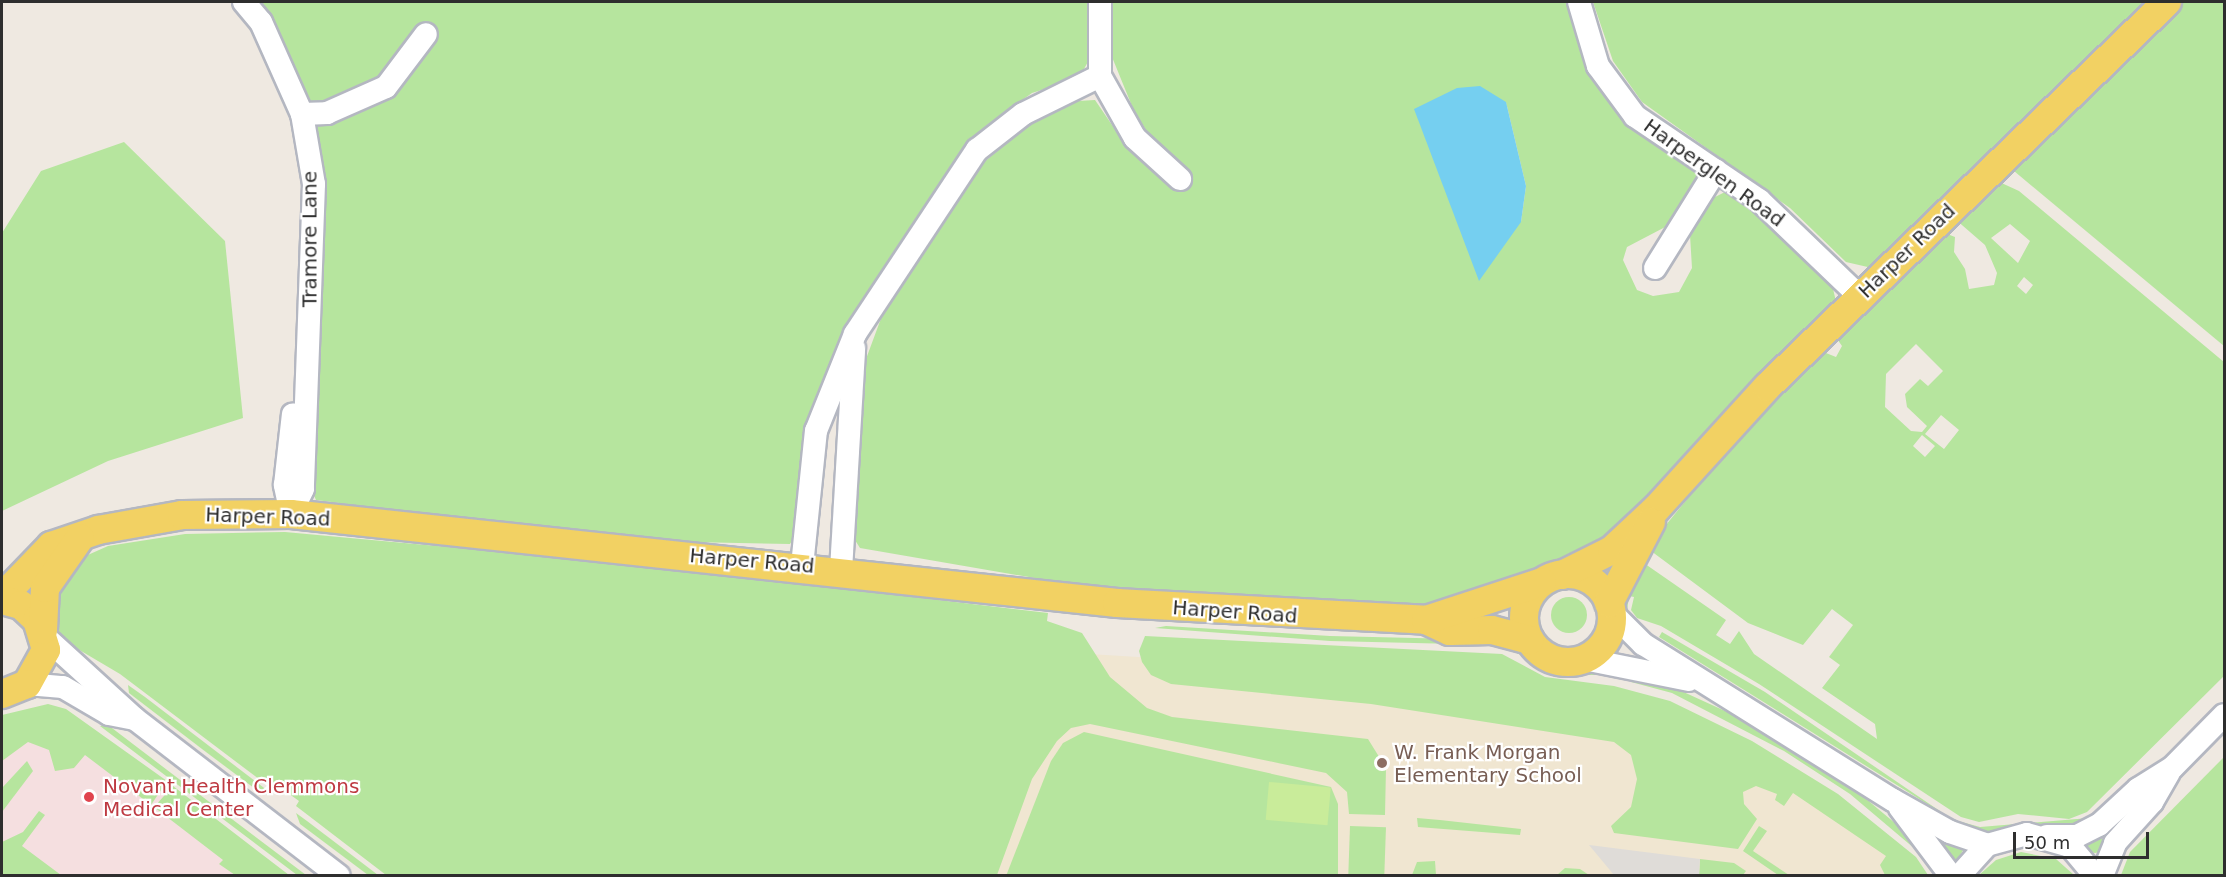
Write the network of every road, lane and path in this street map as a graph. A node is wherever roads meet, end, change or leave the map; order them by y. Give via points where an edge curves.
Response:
1 (244, 2) edge
2 (1100, 2) edge
3 (1579, 2) edge
4 (2167, 2) edge
5 (426, 34) dead end
6 (1100, 75) junction
7 (302, 114) junction
8 (1716, 170) junction
9 (1180, 179) dead end
10 (1654, 268) dead end
11 (1860, 297) junction
12 (855, 334) junction
13 (813, 468) junction
14 (848, 472) junction
15 (1656, 510) junction
16 (291, 514) junction
17 (80, 538) junction
18 (802, 566) junction
19 (841, 570) junction
20 (1552, 579) junction
21 (2, 599) edge
22 (1610, 608) junction
23 (1426, 620) junction
24 (44, 634) junction
25 (1530, 640) junction
26 (1584, 659) junction
27 (1708, 684) junction
28 (14, 689) edge
29 (2224, 715) edge
30 (135, 719) junction
31 (2172, 768) junction
32 (1893, 800) junction
33 (2047, 836) junction
34 (1987, 845) junction
35 (339, 876) edge
36 (1952, 876) edge
37 (1959, 876) edge
38 (2095, 876) edge
39 (2102, 876) edge

1 - 7 street, Tramore Lane via 261,22
2 - 6 street
3 - 8 street, Harperglen Road via 1586,38 1614,92 1656,134
4 - 11 main road, Harper Road
5 - 7 street via 386,87 327,113
6 - 9 street via 1135,138
6 - 12 street via 1023,114 976,150
7 - 16 street, Tramore Lane via 314,184 303,385 308,414 303,489
8 - 10 street
8 - 11 street, Harperglen Road via 1784,221
11 - 15 main road, Harper Road via 1731,425
12 - 13 street via 816,431
12 - 14 street
13 - 14 street
13 - 18 street
14 - 19 street
15 - 20 main road, Harper Road via 1612,550
15 - 22 main road, Harper Road
16 - 17 main road, Harper Road via 161,517
16 - 18 main road, Harper Road
17 - 21 main road, Harper Road via 51,546
17 - 24 main road via 45,588
18 - 19 main road, Harper Road
19 - 23 main road, Harper Road via 1221,612
20 - 22 main road via 1595,584
20 - 23 main road, Harper Road
20 - 25 main road via 1526,603
21 - 24 main road via 30,612
22 - 26 main road via 1603,645
22 - 27 street via 1643,644
23 - 25 main road, Harper Road via 1450,631 1492,630
24 - 28 main road via 43,663
24 - 30 street
25 - 26 main road via 1548,657
26 - 27 street
27 - 32 street
28 - 30 street via 63,687 109,714
29 - 31 street
30 - 35 street
31 - 33 street via 2138,789 2099,825 2077,836
31 - 39 street via 2152,802 2115,843
32 - 34 street via 1950,832
32 - 36 street
33 - 34 street via 2027,834
33 - 38 street via 2070,846
34 - 37 street

